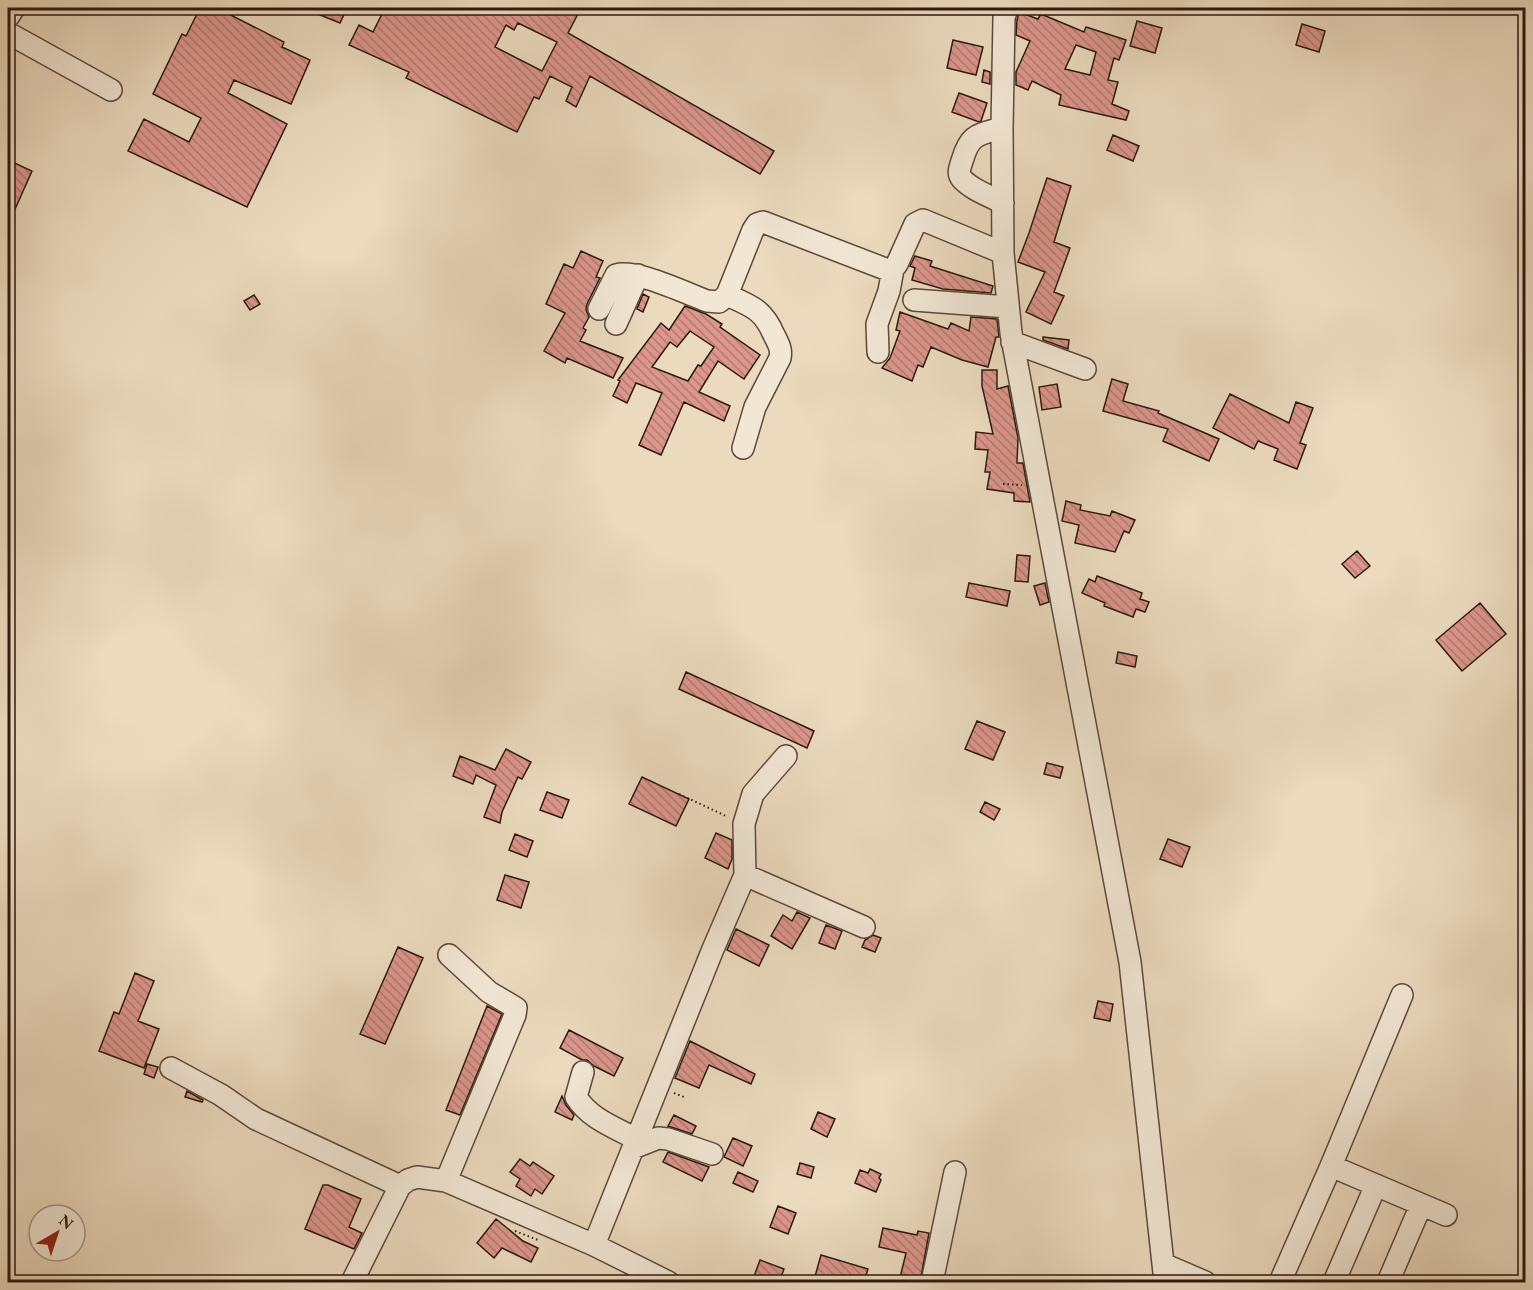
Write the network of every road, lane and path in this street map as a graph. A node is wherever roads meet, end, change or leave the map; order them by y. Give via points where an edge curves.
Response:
1 (14, 8) edge
2 (1006, 8) edge
3 (8, 17) edge
4 (8, 33) edge
5 (111, 90) dead end
6 (1002, 128) junction
7 (1003, 202) junction
8 (1004, 253) junction
9 (893, 269) junction
10 (638, 275) junction
11 (727, 295) junction
12 (914, 300) dead end
13 (1008, 307) junction
14 (599, 309) dead end
15 (616, 324) dead end
16 (1012, 342) junction
17 (878, 352) dead end
18 (1085, 369) dead end
19 (743, 448) dead end
20 (786, 756) dead end
21 (680, 794) dead end
22 (744, 824) junction
23 (745, 875) junction
24 (864, 927) dead end
25 (449, 955) dead end
26 (1402, 995) dead end
27 (171, 1068) dead end
28 (583, 1072) dead end
29 (634, 1144) junction
30 (712, 1154) dead end
31 (1331, 1166) junction
32 (955, 1172) dead end
33 (446, 1181) junction
34 (1376, 1185) junction
35 (400, 1186) junction
36 (1421, 1205) junction
37 (1446, 1215) dead end
38 (594, 1245) junction
39 (1164, 1273) edge
40 (659, 1280) edge
41 (352, 1282) edge
42 (932, 1282) edge
43 (1205, 1282) edge
44 (1280, 1282) edge
45 (1334, 1282) edge
46 (1388, 1282) edge

1 - 3 street
2 - 6 street
4 - 5 street
6 - 7 street
6 - 7 street via 970,140 959,171 967,183
7 - 8 street
8 - 9 street via 923,220 915,224
8 - 13 street
9 - 11 street via 763,222 753,230
9 - 17 street via 877,324
10 - 11 street via 707,301 718,302
10 - 14 street via 616,274
10 - 15 street
11 - 19 street via 764,315 782,350 755,407
12 - 13 street
13 - 16 street
16 - 18 street
16 - 39 street via 1130,962
20 - 22 street via 753,794
21 - 22 path
22 - 23 street
23 - 24 street
23 - 29 street
25 - 33 street via 489,992 516,1008 516,1015
26 - 31 street
27 - 35 street via 256,1119
28 - 29 street via 576,1097 582,1106
29 - 30 street via 668,1138
29 - 38 street
31 - 34 street
31 - 44 street
32 - 42 street
33 - 35 street via 417,1177
33 - 38 street
34 - 36 street
34 - 45 street
35 - 41 street
36 - 37 street
36 - 46 street
38 - 40 street
39 - 43 street

